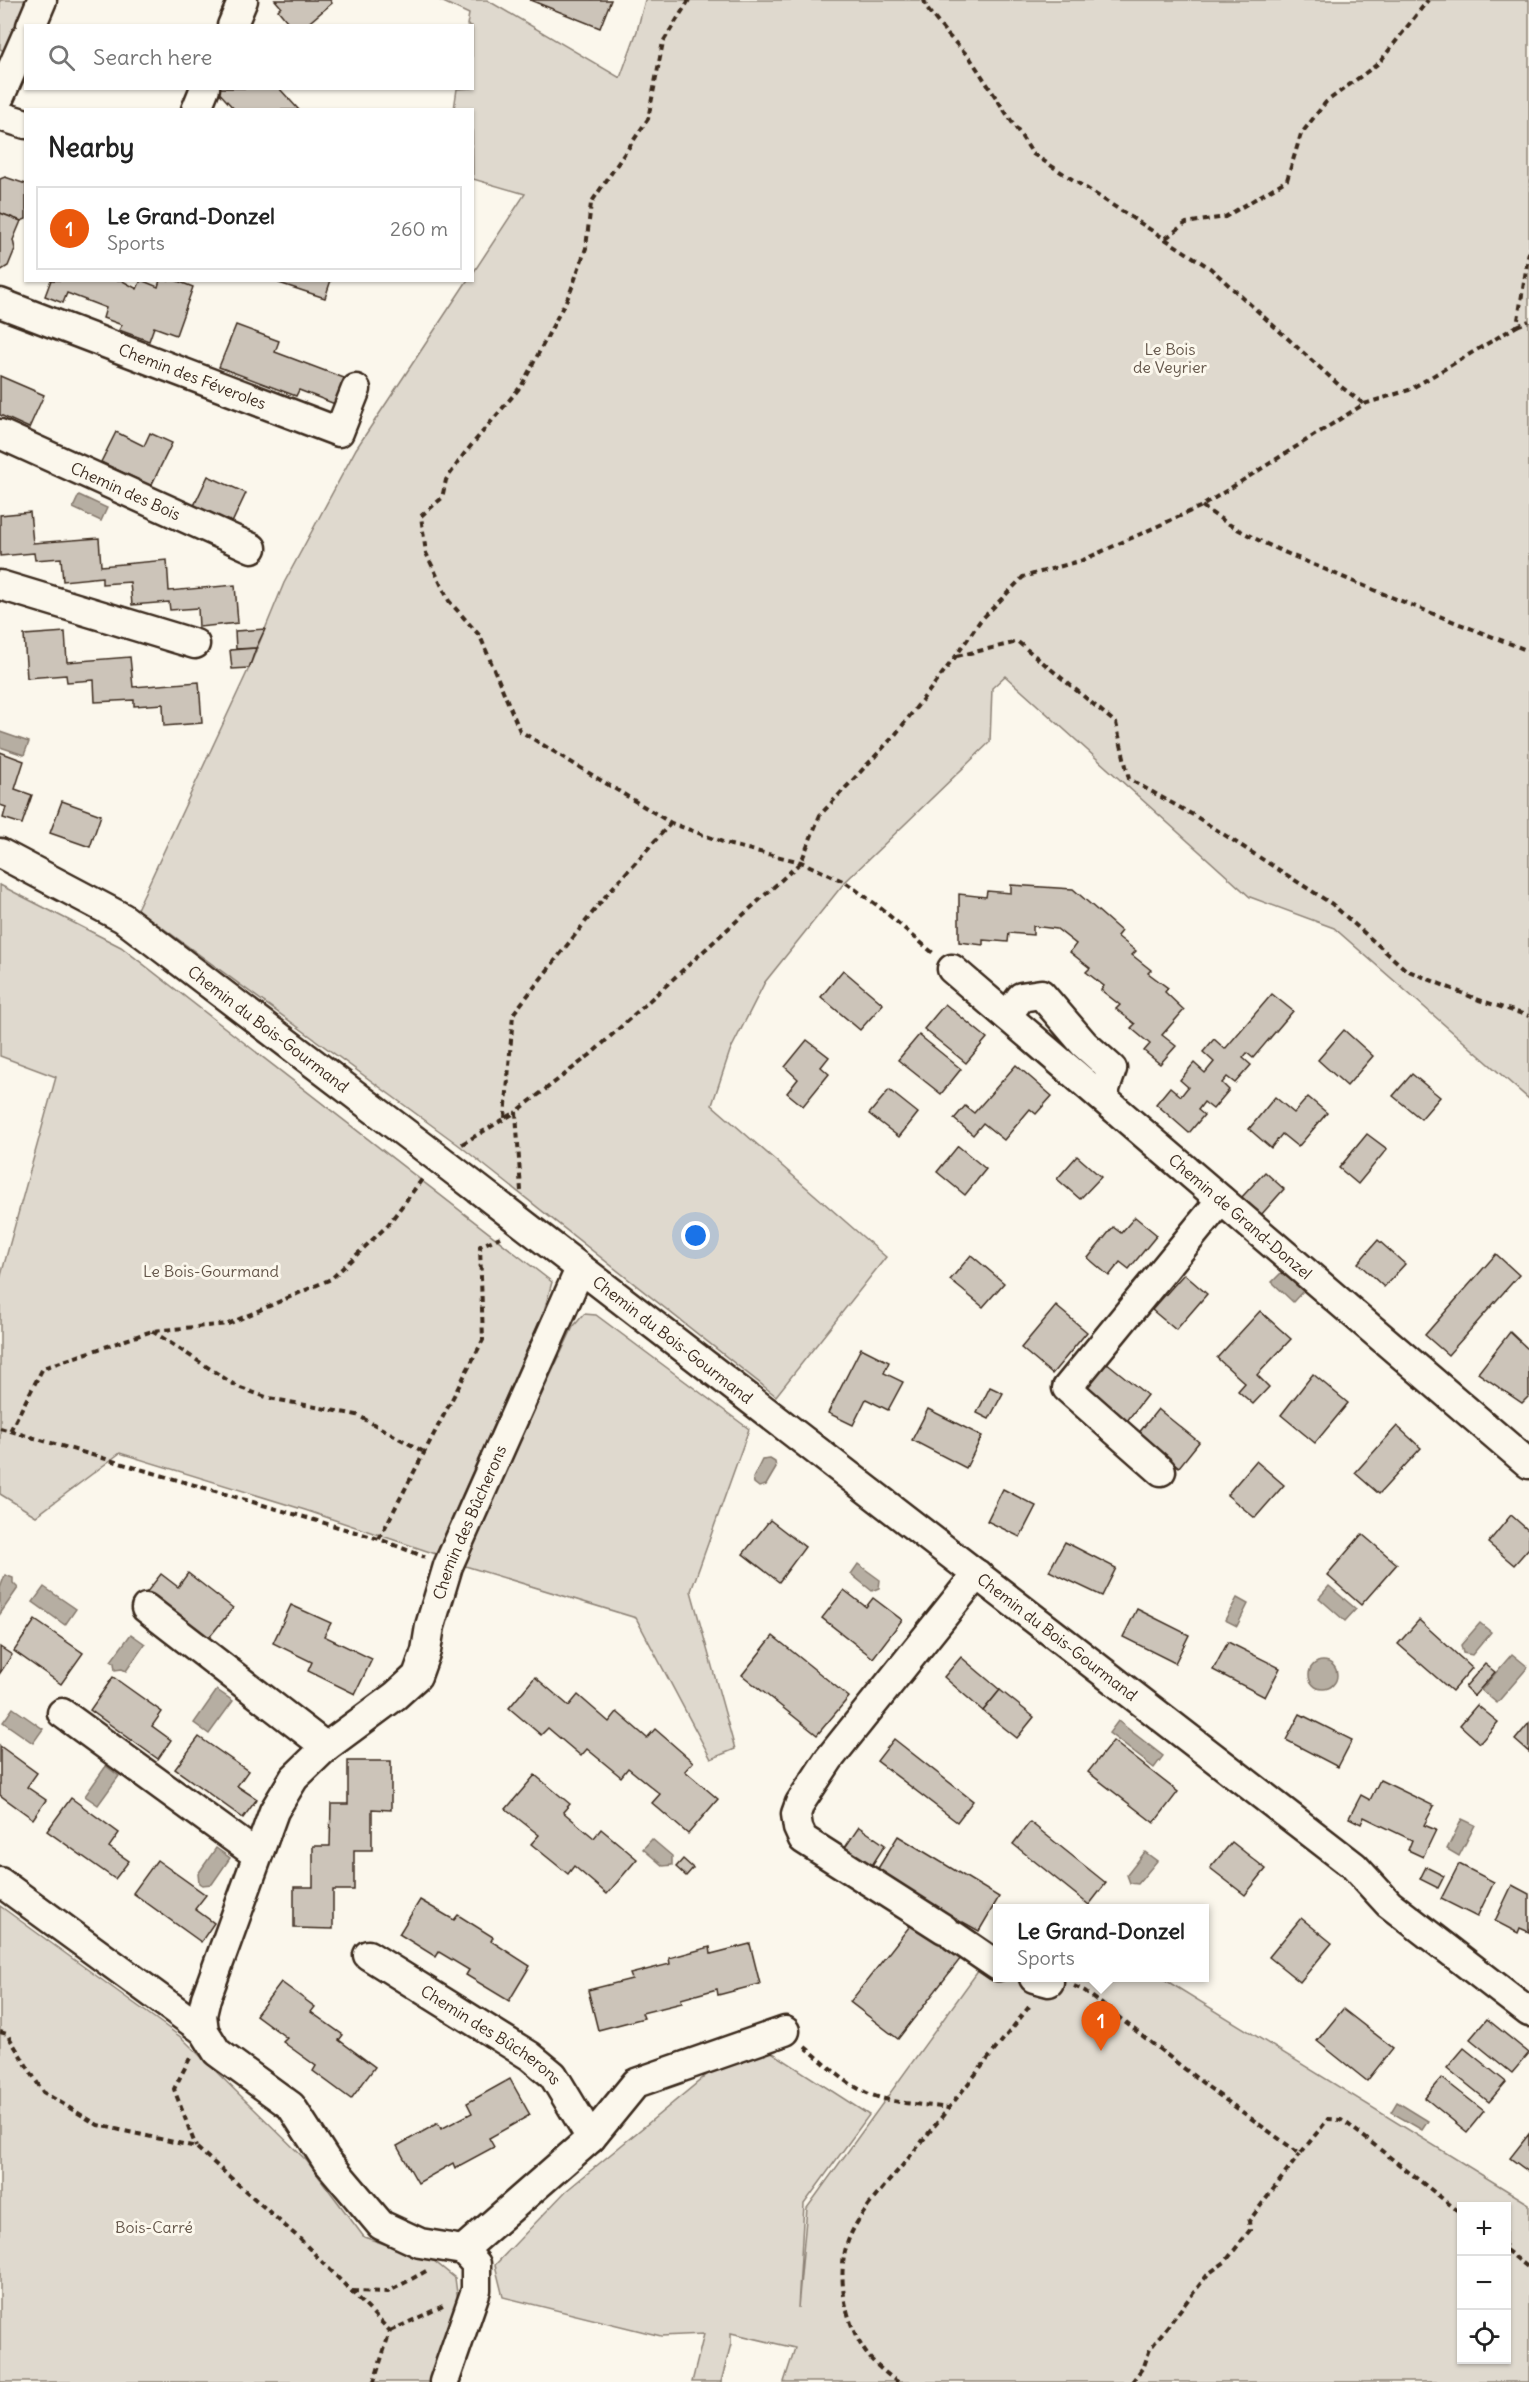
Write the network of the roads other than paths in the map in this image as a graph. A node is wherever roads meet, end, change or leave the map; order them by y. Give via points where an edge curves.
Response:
1 (42, 0) edge
2 (243, 0) edge
3 (32, 24) edge
4 (233, 24) edge
5 (24, 42) edge
6 (204, 90) edge
7 (1, 98) edge
8 (197, 108) edge
9 (24, 122) edge
10 (0, 303) edge
11 (356, 389) dead end
12 (0, 434) edge
13 (252, 548) dead end
14 (0, 585) edge
15 (195, 644) dead end
16 (0, 853) edge
17 (952, 969) road end
18 (1007, 1016) junction
19 (1102, 1097) junction
20 (1221, 1200) junction
21 (580, 1269) junction
22 (1526, 1456) edge
23 (1161, 1472) dead end
24 (976, 1574) junction
25 (146, 1608) dead end
26 (62, 1713) dead end
27 (326, 1747) junction
28 (257, 1855) junction
29 (0, 1882) edge
30 (368, 1955) dead end
31 (993, 1963) edge
32 (1529, 2012) edge
33 (204, 2031) junction
34 (785, 2031) road end
35 (591, 2138) junction
36 (463, 2250) junction
37 (444, 2382) edge

1 - 3 street
2 - 4 street
5 - 7 street
6 - 8 street
7 - 9 street
10 - 11 street, Chemin des Féveroles via 339,432
12 - 13 street, Chemin des Bois
14 - 15 street
16 - 21 street, Chemin du Bois-Gourmand via 123,918
17 - 18 street, Chemin de Grand-Donzel
18 - 19 street, Chemin de Grand-Donzel
18 - 19 street via 1022,997 1041,994 1084,1044 1112,1069
19 - 20 street, Chemin de Grand-Donzel
20 - 22 street, Chemin de Grand-Donzel
20 - 23 street via 1067,1388
21 - 24 street, Chemin du Bois-Gourmand
21 - 27 street, Chemin des Bûcherons via 448,1566 417,1676
24 - 31 street via 829,1759 796,1814 803,1839
24 - 32 street, Chemin du Bois-Gourmand via 1354,1866 1389,1904
25 - 27 street
26 - 28 street
27 - 28 street, Chemin des Bûcherons via 294,1778 274,1810
28 - 33 street, Chemin des Bûcherons via 206,1998
29 - 33 street
30 - 35 street, Chemin des Bûcherons via 553,2074
33 - 36 street via 217,2052 291,2106 326,2160 381,2225 420,2243
34 - 35 street via 636,2083
35 - 36 street
36 - 37 street via 476,2264 476,2290

